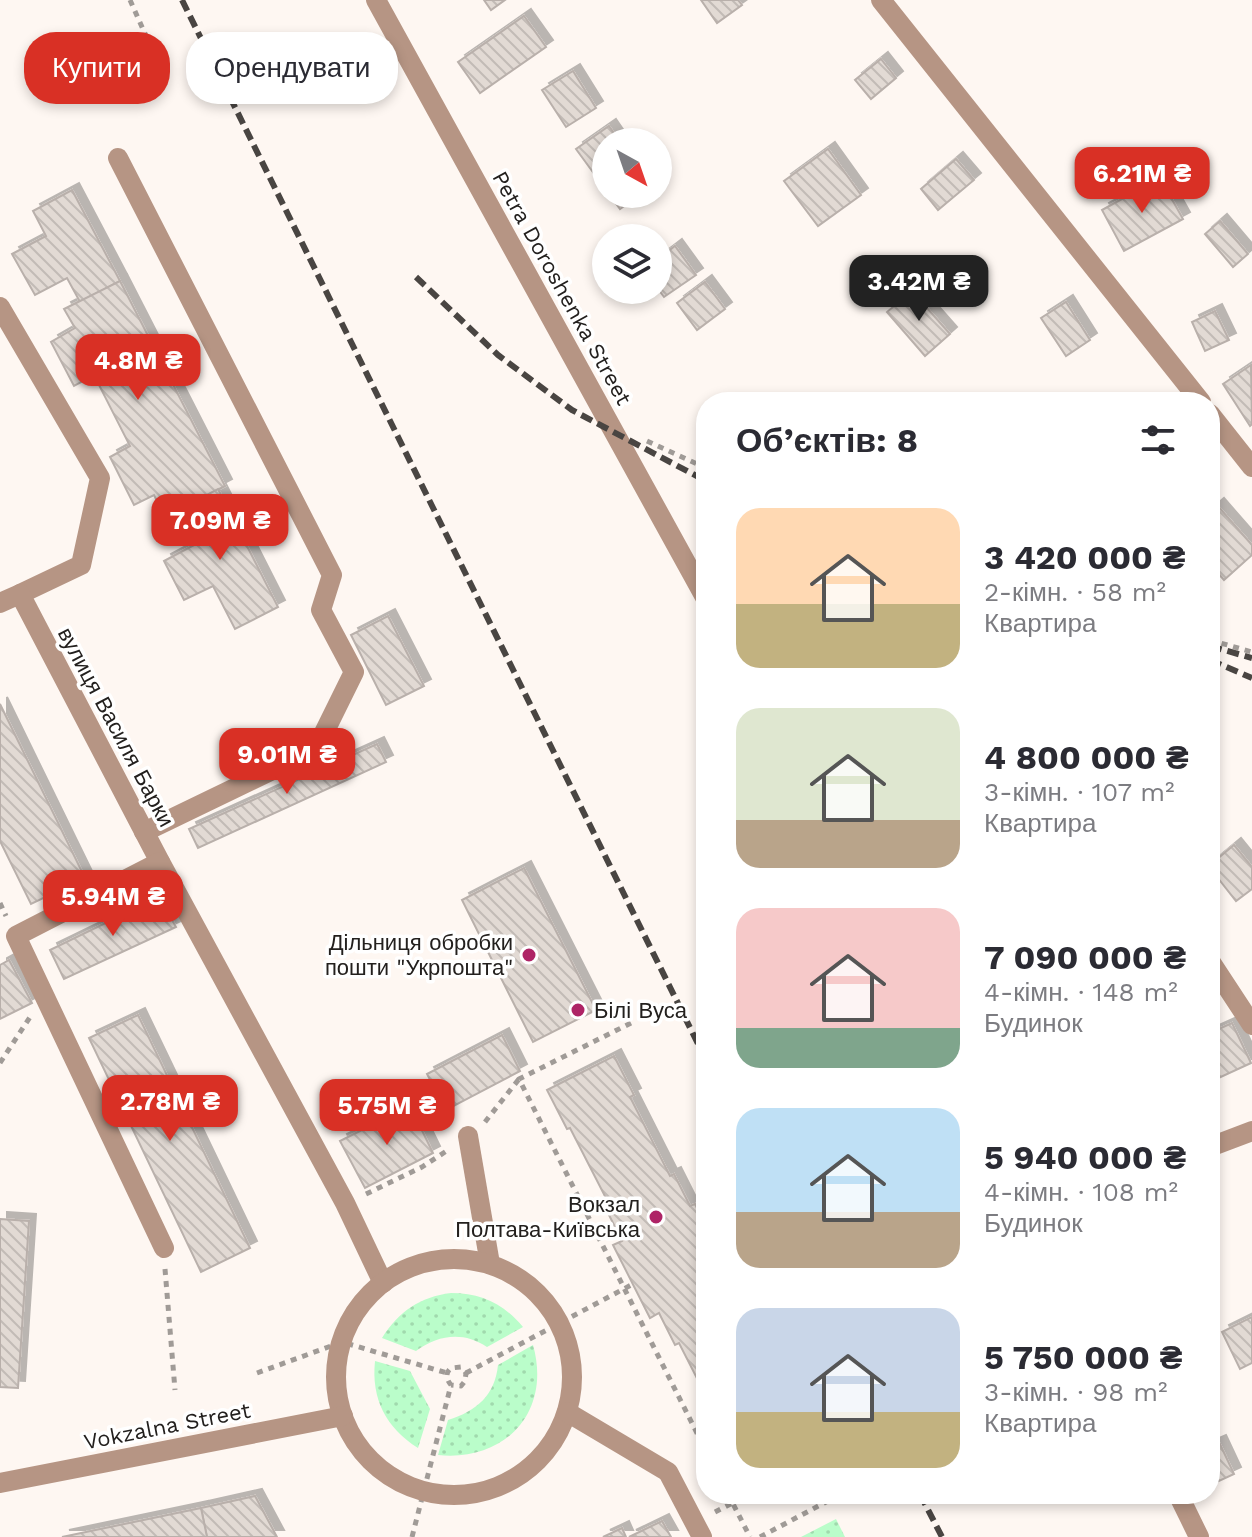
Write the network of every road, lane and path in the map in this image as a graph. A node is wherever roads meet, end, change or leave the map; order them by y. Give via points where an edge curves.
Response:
1 (130, 0) edge
2 (376, 0) edge
3 (881, 0) edge
4 (144, 32) edge
5 (118, 158) dead end
6 (0, 307) edge
7 (1193, 392) edge
8 (1220, 427) edge
9 (638, 436) dead end
10 (696, 463) edge
11 (1252, 467) edge
12 (696, 581) edge
13 (20, 594) junction
14 (0, 603) edge
15 (1220, 643) edge
16 (1252, 652) edge
17 (144, 832) junction
18 (160, 862) junction
19 (1220, 976) edge
20 (44, 996) junction
21 (631, 1023) dead end
22 (1252, 1025) edge
23 (0, 1063) edge
24 (519, 1079) junction
25 (1252, 1131) edge
26 (468, 1136) junction
27 (1220, 1143) edge
28 (345, 1203) junction
29 (164, 1248) joint
30 (490, 1264) junction
31 (383, 1283) junction
32 (633, 1284) dead end
33 (624, 1288) junction
34 (560, 1323) junction
35 (342, 1342) junction
36 (257, 1373) dead end
37 (447, 1373) junction
38 (466, 1373) junction
39 (451, 1385) junction
40 (175, 1390) dead end
41 (567, 1412) junction
42 (343, 1416) junction
43 (696, 1431) edge
44 (0, 1483) edge
45 (423, 1491) junction
46 (733, 1504) edge
47 (824, 1504) edge
48 (1183, 1504) edge
49 (774, 1534) edge
50 (412, 1537) edge
51 (702, 1537) edge
52 (750, 1537) edge
53 (760, 1537) edge
54 (1199, 1537) edge

1 - 4 path
2 - 12 street, Petra Doroshenka Street
3 - 7 street
5 - 17 street via 332,575 321,610 354,672 316,749
6 - 13 street via 100,478 81,565
8 - 11 street
9 - 10 path
13 - 14 street
13 - 17 street, вулиця Василя Барки
15 - 16 path
17 - 18 street, вулиця Василя Барки
18 - 20 street via 16,936
18 - 28 street, вулиця Василя Барки
19 - 22 street
20 - 23 path
20 - 29 street
21 - 24 path
24 - 26 path
24 - 33 path
25 - 27 street
26 - 28 path via 422,1167
26 - 30 street
28 - 31 street, вулиця Василя Барки
29 - 40 path
30 - 31 street via 434,1261
30 - 34 street via 538,1293
31 - 35 street via 358,1309
32 - 33 path
33 - 34 path
33 - 43 path
34 - 38 path
34 - 41 street via 572,1367
35 - 36 path
35 - 37 path
35 - 42 street via 337,1379
37 - 38 path via 457,1366
37 - 39 path
38 - 39 path via 461,1386
39 - 45 path
41 - 45 street via 545,1452 510,1481 467,1494
41 - 51 street via 668,1472
42 - 44 street, Vokzalna Street
42 - 45 street via 374,1464
45 - 50 path
46 - 52 path
47 - 49 path
48 - 54 street
49 - 53 path

